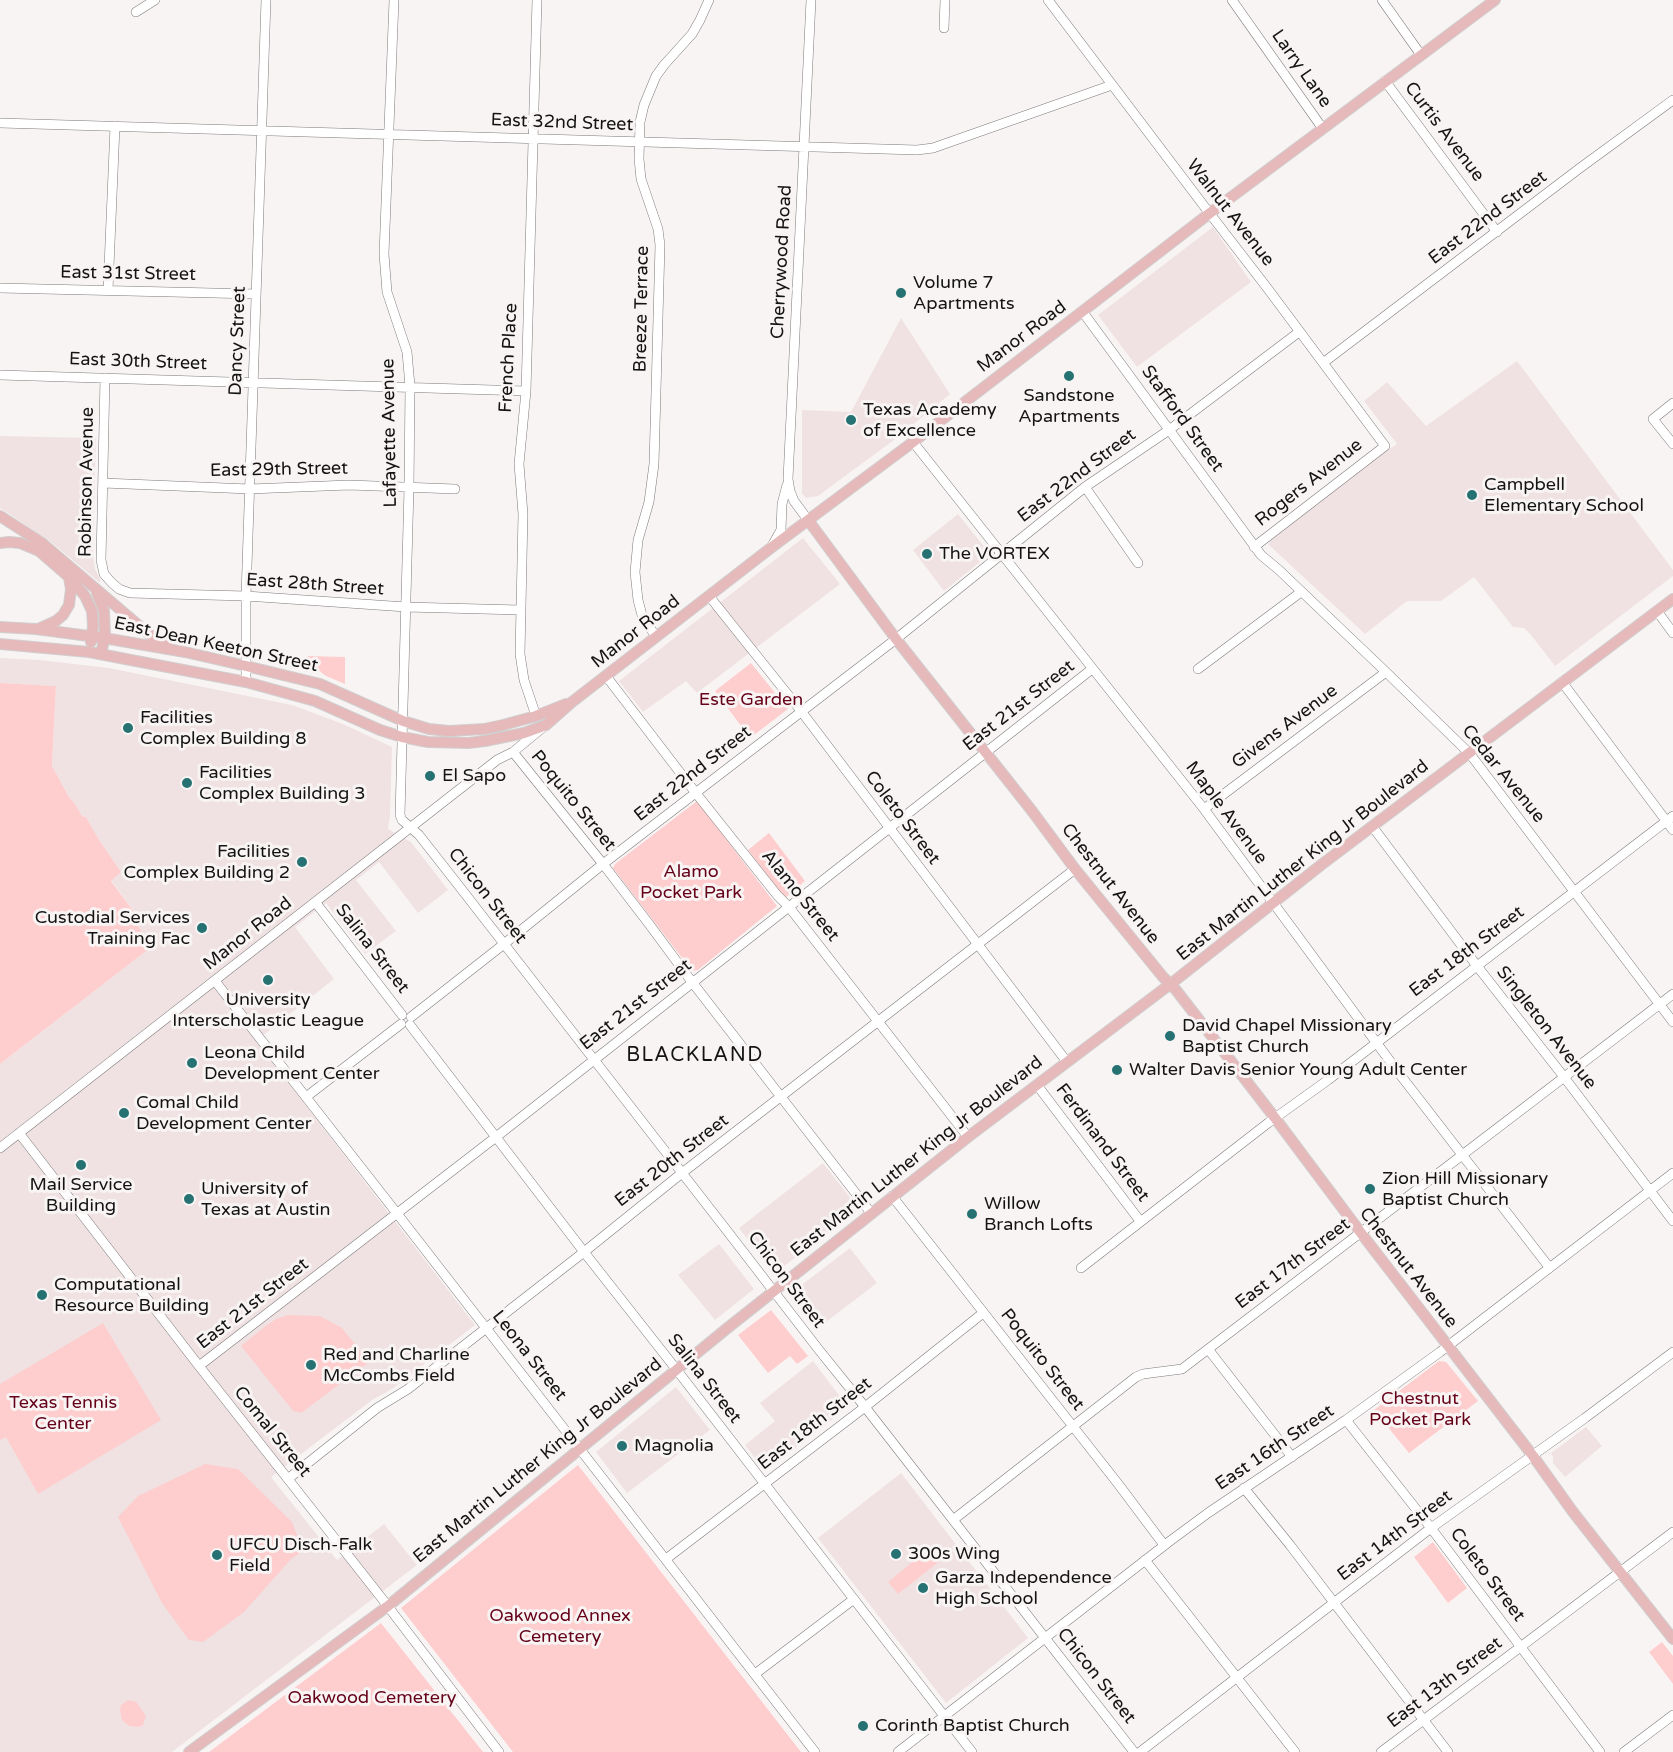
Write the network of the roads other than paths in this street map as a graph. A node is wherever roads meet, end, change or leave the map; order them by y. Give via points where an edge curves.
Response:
1 (154, 0) edge
2 (266, 0) edge
3 (394, 0) edge
4 (537, 0) edge
5 (709, 0) edge
6 (811, 0) edge
7 (945, 0) edge
8 (1048, 0) edge
9 (1232, 0) edge
10 (1382, 0) edge
11 (1495, 0) edge
12 (136, 12) dead end
13 (944, 28) dead end
14 (1421, 55) junction
15 (1385, 81) junction
16 (1112, 85) junction
17 (1673, 100) edge
18 (0, 123) edge
19 (115, 126) junction
20 (1323, 129) junction
21 (261, 131) junction
22 (389, 135) junction
23 (532, 139) junction
24 (638, 142) junction
25 (804, 148) junction
26 (1210, 213) junction
27 (1497, 232) junction
28 (0, 288) edge
29 (108, 290) junction
30 (256, 294) junction
31 (1082, 311) junction
32 (1299, 332) junction
33 (1323, 363) junction
34 (0, 375) edge
35 (105, 378) junction
36 (253, 383) junction
37 (410, 386) junction
38 (526, 391) junction
39 (1673, 403) edge
40 (1169, 430) junction
41 (913, 441) junction
42 (1673, 444) edge
43 (1384, 446) joint
44 (788, 479) junction
45 (103, 483) junction
46 (1085, 487) junction
47 (409, 488) junction
48 (250, 489) junction
49 (455, 489) dead end
50 (0, 516) edge
51 (807, 520) junction
52 (0, 543) edge
53 (772, 547) junction
54 (1254, 547) junction
55 (1002, 554) junction
56 (1138, 562) dead end
57 (69, 578) junction
58 (112, 583) joint
59 (93, 587) junction
60 (1301, 592) junction
61 (246, 596) junction
62 (709, 596) junction
63 (1673, 598) edge
64 (406, 607) junction
65 (520, 609) junction
66 (1657, 611) junction
67 (0, 627) edge
68 (36, 629) junction
69 (1673, 633) edge
70 (92, 636) junction
71 (656, 636) junction
72 (105, 638) junction
73 (896, 639) junction
74 (0, 644) edge
75 (90, 652) junction
76 (185, 652) junction
77 (101, 654) junction
78 (246, 666) junction
79 (1092, 669) junction
80 (1198, 669) dead end
81 (1386, 672) junction
82 (606, 676) junction
83 (246, 682) junction
84 (1562, 682) junction
85 (572, 702) junction
86 (801, 711) junction
87 (536, 716) junction
88 (403, 722) junction
89 (546, 725) junction
90 (402, 736) junction
91 (513, 752) junction
92 (986, 753) junction
93 (1470, 754) junction
94 (695, 792) junction
95 (1204, 809) junction
96 (1670, 818) edge
97 (1372, 826) junction
98 (410, 828) junction
99 (889, 828) junction
100 (1673, 830) edge
101 (603, 864) junction
102 (1075, 869) junction
103 (1573, 892) junction
104 (316, 903) junction
105 (1272, 903) junction
106 (789, 907) junction
107 (504, 944) junction
108 (978, 946) junction
109 (1477, 966) junction
110 (215, 981) junction
111 (692, 982) junction
112 (1170, 985) junction
113 (1673, 994) edge
114 (1660, 1004) junction
115 (406, 1020) junction
116 (878, 1022) junction
117 (1673, 1022) edge
118 (1376, 1042) junction
119 (594, 1059) junction
120 (1067, 1062) junction
121 (1564, 1077) junction
122 (1037, 1085) junction
123 (306, 1097) junction
124 (781, 1097) junction
125 (1275, 1118) junction
126 (19, 1133) junction
127 (496, 1137) junction
128 (968, 1137) junction
129 (0, 1148) edge
130 (1462, 1155) junction
131 (682, 1173) junction
132 (1673, 1173) edge
133 (1650, 1191) junction
134 (892, 1196) junction
135 (397, 1212) junction
136 (871, 1213) junction
137 (1140, 1221) junction
138 (1673, 1221) edge
139 (1360, 1233) junction
140 (584, 1252) junction
141 (1549, 1267) junction
142 (1081, 1268) dead end
143 (773, 1291) junction
144 (983, 1313) junction
145 (486, 1328) junction
146 (1448, 1346) junction
147 (1208, 1349) junction
148 (1673, 1352) edge
149 (199, 1366) junction
150 (676, 1369) junction
151 (865, 1407) junction
152 (1346, 1420) junction
153 (1074, 1427) junction
154 (580, 1449) junction
155 (1533, 1456) junction
156 (1292, 1457) junction
157 (289, 1478) junction
158 (764, 1484) junction
159 (1244, 1488) junction
160 (953, 1520) junction
161 (1431, 1528) junction
162 (1673, 1532) edge
163 (1164, 1545) junction
164 (666, 1559) junction
165 (1145, 1560) junction
166 (1620, 1572) junction
167 (854, 1599) junction
168 (1334, 1602) junction
169 (388, 1606) junction
170 (1045, 1637) junction
171 (1673, 1639) edge
172 (1521, 1646) junction
173 (755, 1674) junction
174 (1236, 1678) junction
175 (945, 1715) junction
176 (1673, 1715) edge
177 (1424, 1720) junction
178 (189, 1752) edge
179 (499, 1752) edge
180 (815, 1752) edge
181 (898, 1752) edge
182 (972, 1752) edge
183 (1134, 1752) edge
184 (1140, 1752) edge
185 (1295, 1752) edge
186 (1382, 1752) edge
187 (1448, 1752) edge
188 (1600, 1752) edge
189 (1624, 1752) edge

1 - 12 street
2 - 21 street, Dancy Street
3 - 22 street, Lafayette Avenue
4 - 23 street, French Place
5 - 24 street, Breeze Terrace via 692,34 656,76 644,105
6 - 25 street, Cherrywood Road
7 - 13 street
8 - 16 street, Walnut Avenue
9 - 20 street, Larry Lane
10 - 14 street
11 - 14 main road, Manor Road
14 - 15 main road, Manor Road
15 - 20 main road, Manor Road
15 - 27 street, Curtis Avenue
16 - 25 street, East 32nd Street via 925,150
16 - 26 street, Walnut Avenue
17 - 27 street, East 22nd Street
18 - 19 street, East 32nd Street
19 - 21 street, East 32nd Street
19 - 29 street
20 - 26 main road, Manor Road
21 - 22 street, East 32nd Street
21 - 30 street, Dancy Street
22 - 23 street, East 32nd Street
22 - 37 street, Lafayette Avenue via 385,274 390,303 407,352
23 - 24 street, East 32nd Street
23 - 38 street, French Place
24 - 25 street, East 32nd Street
24 - 71 street, Breeze Terrace via 641,179 660,245 654,464 635,572 643,619
25 - 44 street, Cherrywood Road
26 - 31 main road, Manor Road
26 - 32 street, Walnut Avenue
27 - 33 street, East 22nd Street
28 - 29 street, East 31st Street
29 - 30 street, East 31st Street
30 - 36 street, Dancy Street
31 - 40 street, Stafford Street
31 - 41 main road, Manor Road
32 - 33 street, Walnut Avenue
32 - 40 street, East 22nd Street
33 - 43 street, Walnut Avenue
34 - 35 street, East 30th Street
35 - 36 street, East 30th Street
35 - 45 street, Robinson Avenue
36 - 37 street, East 30th Street
36 - 48 street, Dancy Street
37 - 38 street, East 30th Street
37 - 47 street, Lafayette Avenue
38 - 65 street, French Place via 519,464 523,514
39 - 42 street via 1653,419
40 - 46 street, East 22nd Street
40 - 54 street, Stafford Street
41 - 51 main road, Manor Road
41 - 55 street, Maple Avenue
43 - 54 street, Rogers Avenue
44 - 51 street, Cherrywood Road via 794,501
44 - 53 street via 781,530
45 - 48 street, East 29th Street
45 - 58 street, Robinson Avenue via 100,560
46 - 55 street, East 22nd Street
46 - 56 street
47 - 48 street, East 29th Street via 349,485
47 - 49 street, East 29th Street
47 - 64 street, Lafayette Avenue
48 - 61 street, Dancy Street
50 - 59 main road via 42,543
51 - 53 main road, Manor Road
51 - 73 main road, Chestnut Avenue
52 - 57 main road via 20,543 39,551
53 - 62 main road, Manor Road
54 - 60 street, Cedar Avenue
55 - 73 street, East 22nd Street
55 - 79 street, Maple Avenue
57 - 68 main road via 69,605 56,621
57 - 70 main road via 92,611
58 - 61 street, East 28th Street via 130,592
59 - 72 main road via 104,611
59 - 76 main road via 162,643
60 - 80 street
60 - 81 street, Cedar Avenue
61 - 64 street, East 28th Street
61 - 78 street, Dancy Street
62 - 71 main road, Manor Road
62 - 86 street, Coleto Street
63 - 66 main road, East Martin Luther King Jr Boulevard
64 - 65 street, East 28th Street
64 - 88 street, Lafayette Avenue
65 - 87 street, French Place via 520,654
66 - 69 street
66 - 84 main road, East Martin Luther King Jr Boulevard
67 - 68 main road, East Dean Keeton Street
68 - 70 main road, East Dean Keeton Street
70 - 72 main road, East Dean Keeton Street
70 - 75 main road
71 - 82 main road, Manor Road
72 - 76 main road, East Dean Keeton Street
72 - 77 main road
73 - 86 street, East 22nd Street
73 - 92 main road, Chestnut Avenue
74 - 75 main road, East Dean Keeton Street
75 - 77 main road, East Dean Keeton Street
76 - 78 main road, East Dean Keeton Street
77 - 83 main road, East Dean Keeton Street
78 - 83 street, Dancy Street
78 - 88 main road, East Dean Keeton Street via 320,684
79 - 92 street, East 21st Street
79 - 95 street, Maple Avenue
81 - 93 street, Cedar Avenue
81 - 95 street, Givens Avenue
82 - 85 main road, Manor Road
82 - 94 street, Alamo Street
83 - 90 main road, East Dean Keeton Street via 315,702
84 - 93 main road, East Martin Luther King Jr Boulevard
84 - 96 street
85 - 87 main road, East Dean Keeton Street
85 - 89 main road, East Dean Keeton Street
86 - 94 street, East 22nd Street
86 - 99 street, Coleto Street
87 - 88 main road, East Dean Keeton Street via 466,731 429,729
88 - 90 street, Lafayette Avenue
89 - 90 main road, East Dean Keeton Street via 507,738 468,743 428,742
89 - 91 street, Manor Road
90 - 98 street, Lafayette Avenue via 400,815
91 - 98 street, Manor Road via 496,760
91 - 101 street, Poquito Street
92 - 99 street, East 21st Street
92 - 102 main road, Chestnut Avenue
93 - 97 main road, East Martin Luther King Jr Boulevard
93 - 103 street, Cedar Avenue
94 - 101 street, East 22nd Street
94 - 106 street, Alamo Street
95 - 105 street, Maple Avenue
96 - 100 street
96 - 103 street, East 18th Street
97 - 105 main road, East Martin Luther King Jr Boulevard
97 - 109 street, Singleton Avenue
98 - 104 street, Manor Road
98 - 107 street, Chicon Street
99 - 106 street, East 21st Street
99 - 108 street, Coleto Street
101 - 107 street, East 22nd Street
101 - 111 street, Poquito Street
102 - 108 street, East 20th Street
102 - 112 main road, Chestnut Avenue
103 - 109 street, East 18th Street
103 - 114 street, Cedar Avenue
104 - 110 street, Manor Road
104 - 115 street, Salina Street
105 - 112 main road, East Martin Luther King Jr Boulevard
105 - 118 street, Maple Avenue
106 - 111 street, East 21st Street
106 - 116 street, Alamo Street
107 - 115 street, East 22nd Street
107 - 119 street, Chicon Street
108 - 116 street, East 20th Street
108 - 120 street, Coleto Street
109 - 118 street, East 18th Street
109 - 121 street, Singleton Avenue
110 - 123 street, Leona Street
110 - 126 street, Manor Road
111 - 119 street, East 21st Street
111 - 124 street, Poquito Street
112 - 120 main road, East Martin Luther King Jr Boulevard
112 - 125 main road, Chestnut Avenue
113 - 114 street, East 17th Street
114 - 117 street, Cedar Avenue
114 - 121 street, East 17th Street
115 - 123 street, East 22nd Street
115 - 127 street, Salina Street
116 - 124 street, East 20th Street
116 - 128 street, Alamo Street
118 - 125 street, East 18th Street
118 - 130 street, Maple Avenue
119 - 127 street, East 21st Street
119 - 131 street, Chicon Street
120 - 122 main road, East Martin Luther King Jr Boulevard
121 - 130 street, East 17th Street
121 - 133 street, Singleton Avenue
122 - 128 main road, East Martin Luther King Jr Boulevard
122 - 137 street, Ferdinand Street
123 - 135 street, Leona Street
124 - 131 street, East 20th Street
124 - 136 street, Poquito Street
125 - 137 street, East 18th Street
125 - 139 main road, Chestnut Avenue
126 - 129 street, Manor Road
126 - 149 street, Comal Street
127 - 135 street, East 21st Street
127 - 140 street, Salina Street
128 - 134 main road, East Martin Luther King Jr Boulevard
130 - 139 street, East 17th Street
130 - 141 street, Maple Avenue
131 - 140 street, East 20th Street
131 - 143 street, Chicon Street
132 - 133 street, East 16th Street
133 - 138 street, Singleton Avenue
133 - 141 street, East 16th Street
134 - 136 main road, East Martin Luther King Jr Boulevard
134 - 144 street, Poquito Street
135 - 145 street, Leona Street
135 - 149 street, East 21st Street
136 - 143 main road, East Martin Luther King Jr Boulevard
137 - 142 street, East 18th Street
139 - 146 main road, Chestnut Avenue
139 - 147 street, East 17th Street
140 - 145 street, East 20th Street
140 - 150 street, Salina Street
141 - 146 street, East 16th Street
143 - 150 main road, East Martin Luther King Jr Boulevard
143 - 151 street, Chicon Street
144 - 151 street, East 18th Street
144 - 153 street, Poquito Street
145 - 154 street, Leona Street
145 - 157 street, East 20th Street
146 - 152 street, East 16th Street
146 - 155 main road, Chestnut Avenue
147 - 153 street, East 17th Street via 1182,1369 1136,1377
147 - 156 street
148 - 155 street, East 14th Street
149 - 157 street, Comal Street
150 - 154 main road, East Martin Luther King Jr Boulevard
150 - 158 street, Salina Street
151 - 158 street, East 18th Street
151 - 160 street, Chicon Street
152 - 156 street, East 16th Street
152 - 161 street, Coleto Street
153 - 160 street, East 17th Street
153 - 163 street, Poquito Street
154 - 164 street, Leona Street
154 - 169 main road, East Martin Luther King Jr Boulevard
155 - 161 street, East 14th Street
155 - 166 main road, Chestnut Avenue
156 - 159 street, East 16th Street
157 - 169 street, Comal Street
158 - 164 street, East 18th Street
158 - 167 street, Salina Street
159 - 163 street, East 16th Street
159 - 168 street
160 - 170 street, Chicon Street
161 - 168 street, East 14th Street
161 - 172 street, Coleto Street
162 - 166 street, East 13th Street
163 - 165 street, East 16th Street
164 - 173 street, Leona Street
165 - 170 street, East 16th Street
165 - 174 street
166 - 171 main road, Chestnut Avenue
166 - 172 street, East 13th Street
167 - 173 street
167 - 175 street, Salina Street
168 - 174 street, East 14th Street
168 - 177 street
169 - 178 main road, East Martin Luther King Jr Boulevard
169 - 179 street, Comal Street
170 - 175 street, East 16th Street
170 - 183 street, Chicon Street
172 - 177 street, East 13th Street
172 - 188 street, Coleto Street
173 - 180 street, Leona Street
174 - 184 street, East 14th Street
174 - 185 street
175 - 181 street, East 16th Street
175 - 182 street, Salina Street
176 - 189 street
177 - 186 street, East 13th Street
177 - 187 street

